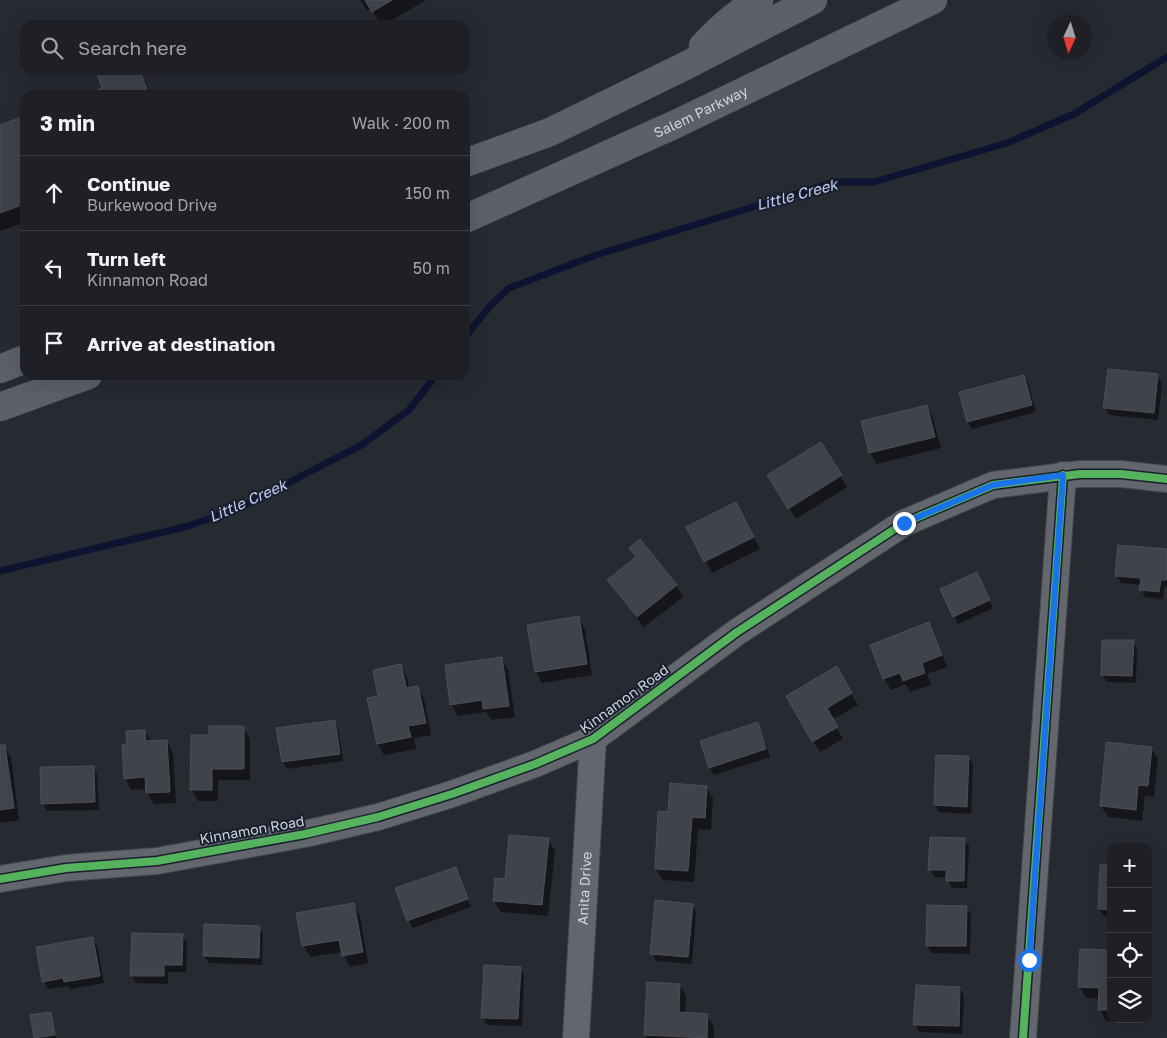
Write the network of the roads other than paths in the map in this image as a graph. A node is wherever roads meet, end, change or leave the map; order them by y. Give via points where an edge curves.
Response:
1 (759, 0) edge
2 (813, 0) edge
3 (933, 0) edge
4 (683, 67) junction
5 (470, 161) edge
6 (470, 217) edge
7 (20, 361) edge
8 (0, 369) edge
9 (74, 380) edge
10 (0, 407) edge
11 (1063, 475) junction
12 (1167, 479) edge
13 (594, 739) junction
14 (0, 879) edge
15 (576, 1038) edge
16 (1023, 1038) edge

1 - 4 highway via 715,33
2 - 4 highway
3 - 6 highway, Salem Parkway via 678,123
4 - 5 highway via 550,132
7 - 8 highway
9 - 10 highway
11 - 12 street, Kinnamon Road via 1121,474
11 - 13 street, Kinnamon Road via 993,485 904,523 737,632
11 - 16 street
13 - 14 street, Kinnamon Road via 452,794 378,817 157,861 66,868
13 - 15 street, Anita Drive

